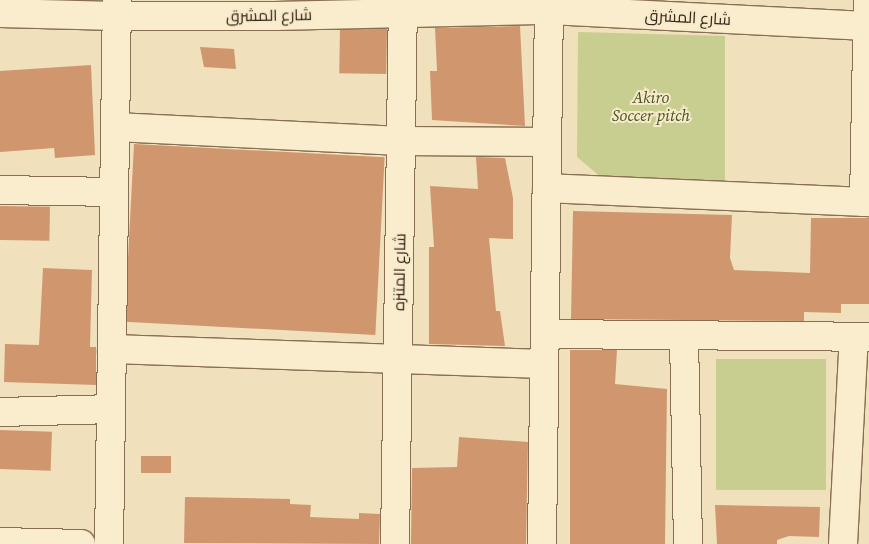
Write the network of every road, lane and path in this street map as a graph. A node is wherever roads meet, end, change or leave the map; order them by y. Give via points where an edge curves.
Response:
1 (403, 5) edge
2 (549, 5) edge
3 (116, 8) edge
4 (275, 8) edge
5 (0, 13) edge
6 (868, 13) edge
7 (115, 127) junction
8 (401, 141) junction
9 (547, 142) junction
10 (547, 188) junction
11 (0, 190) edge
12 (114, 192) junction
13 (866, 202) edge
14 (545, 334) junction
15 (684, 336) junction
16 (862, 337) edge
17 (112, 350) junction
18 (398, 361) junction
19 (544, 364) junction
20 (111, 409) junction
21 (0, 412) edge
22 (0, 542) edge
23 (81, 544) edge
24 (109, 544) edge
25 (395, 544) edge
26 (542, 544) edge
27 (688, 544) edge
28 (843, 544) edge

1 - 2 street, شارع المشرق
1 - 4 street, شارع المشرق
1 - 8 street, شارع المتنزه
2 - 6 street, شارع المشرق
2 - 9 street
3 - 4 street, شارع المشرق
3 - 5 street, شارع المشرق
3 - 7 street
6 - 13 street
7 - 8 street
7 - 12 street
8 - 9 street
8 - 18 street, شارع المتنزه
9 - 10 street
10 - 13 street
10 - 14 street
11 - 12 street
12 - 17 street
14 - 15 street
14 - 19 street
15 - 16 street
15 - 27 street
16 - 28 street
17 - 18 street
17 - 20 street
18 - 19 street
18 - 25 street, شارع المتنزه
19 - 26 street
20 - 21 street
20 - 24 street
22 - 23 street

